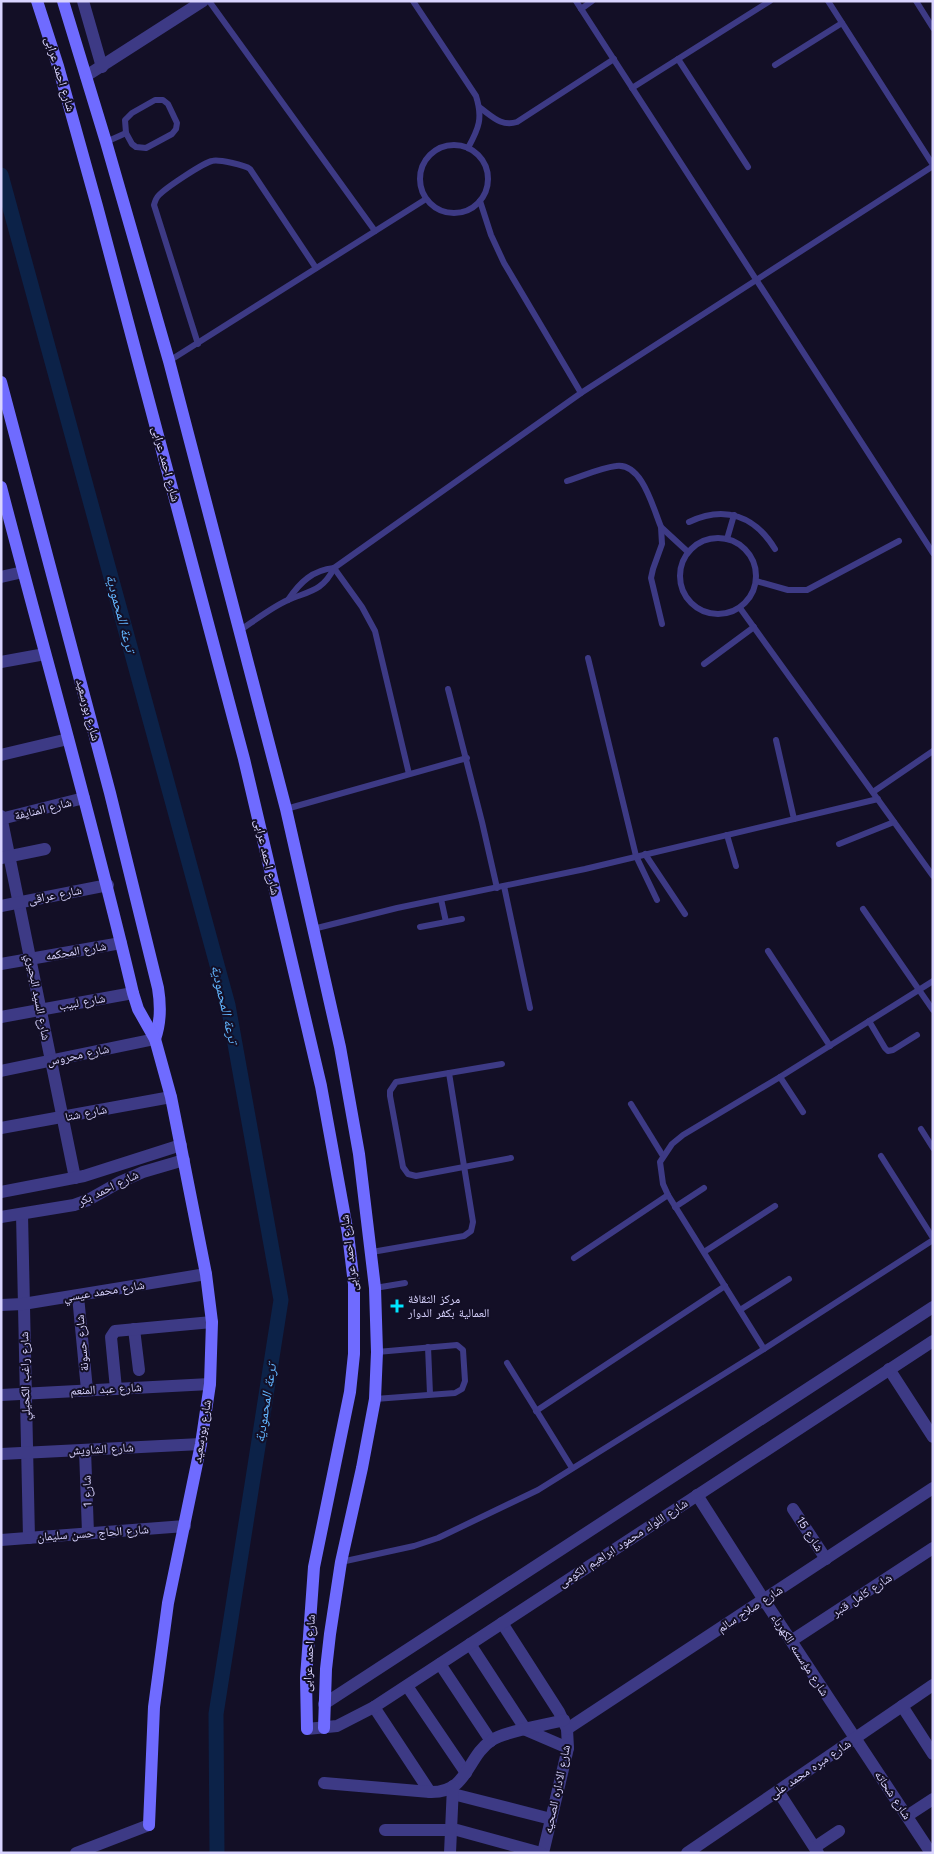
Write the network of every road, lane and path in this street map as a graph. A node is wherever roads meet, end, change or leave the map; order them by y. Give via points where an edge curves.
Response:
1 (37, 1) edge
2 (62, 1) edge
3 (83, 1) edge
4 (203, 1) edge
5 (209, 1) edge
6 (413, 1) edge
7 (576, 1) edge
8 (592, 1) edge
9 (770, 1) edge
10 (828, 1) edge
11 (916, 1) edge
12 (581, 9) junction
13 (842, 23) junction
14 (933, 28) edge
15 (614, 59) junction
16 (678, 59) junction
17 (775, 65) dead end
18 (102, 67) junction
19 (86, 76) junction
20 (632, 88) junction
21 (480, 107) junction
22 (126, 133) junction
23 (106, 142) junction
24 (468, 148) junction
25 (933, 166) edge
26 (748, 167) dead end
27 (426, 199) junction
28 (480, 201) junction
29 (375, 231) junction
30 (316, 268) junction
31 (756, 280) junction
32 (198, 344) junction
33 (169, 361) junction
34 (1, 382) edge
35 (581, 393) junction
36 (567, 481) dead end
37 (1, 487) edge
38 (734, 515) junction
39 (689, 522) dead end
40 (661, 527) junction
41 (727, 539) junction
42 (899, 541) dead end
43 (775, 549) dead end
44 (688, 552) junction
45 (933, 553) edge
46 (334, 568) junction
47 (23, 572) junction
48 (1, 577) edge
49 (756, 581) junction
50 (288, 600) junction
51 (740, 608) junction
52 (662, 624) dead end
53 (754, 627) junction
54 (239, 631) junction
55 (44, 654) junction
56 (588, 658) dead end
57 (1, 662) edge
58 (704, 664) dead end
59 (448, 688) dead end
60 (68, 740) junction
61 (776, 740) dead end
62 (933, 751) edge
63 (1, 756) edge
64 (467, 758) junction
65 (409, 774) junction
66 (872, 792) junction
67 (84, 798) junction
68 (878, 800) junction
69 (286, 808) junction
70 (1, 818) edge
71 (794, 820) junction
72 (894, 822) junction
73 (727, 835) junction
74 (839, 844) dead end
75 (45, 849) dead end
76 (645, 854) junction
77 (636, 856) junction
78 (5, 858) edge
79 (736, 866) dead end
80 (933, 876) edge
81 (108, 885) junction
82 (500, 887) junction
83 (441, 899) junction
84 (657, 900) dead end
85 (20, 902) junction
86 (1, 906) edge
87 (863, 909) dead end
88 (685, 914) dead end
89 (462, 919) dead end
90 (446, 922) junction
91 (420, 927) dead end
92 (313, 929) junction
93 (121, 943) junction
94 (768, 951) dead end
95 (31, 958) junction
96 (1, 964) edge
97 (933, 981) edge
98 (920, 990) junction
99 (133, 993) junction
100 (530, 1008) dead end
101 (40, 1009) junction
102 (933, 1010) edge
103 (1, 1017) edge
104 (869, 1021) junction
105 (916, 1035) dead end
106 (156, 1039) junction
107 (830, 1046) junction
108 (51, 1061) junction
109 (502, 1064) dead end
110 (1, 1071) edge
111 (448, 1073) junction
112 (780, 1077) junction
113 (171, 1097) junction
114 (631, 1104) dead end
115 (803, 1112) dead end
116 (62, 1118) junction
117 (1, 1128) edge
118 (921, 1129) dead end
119 (181, 1145) junction
120 (933, 1148) edge
121 (663, 1156) junction
122 (881, 1156) dead end
123 (511, 1158) dead end
124 (184, 1160) junction
125 (464, 1167) junction
126 (102, 1171) junction
127 (79, 1177) junction
128 (110, 1188) junction
129 (704, 1188) dead end
130 (1, 1192) edge
131 (668, 1195) junction
132 (93, 1197) junction
133 (775, 1206) dead end
134 (675, 1207) junction
135 (22, 1214) junction
136 (1, 1217) edge
137 (933, 1238) edge
138 (372, 1252) junction
139 (704, 1252) junction
140 (574, 1258) dead end
141 (206, 1274) junction
142 (789, 1279) dead end
143 (405, 1283) dead end
144 (725, 1286) junction
145 (375, 1288) junction
146 (78, 1296) junction
147 (23, 1304) junction
148 (1, 1306) edge
149 (933, 1307) edge
150 (740, 1310) junction
151 (212, 1322) junction
152 (134, 1329) junction
153 (933, 1341) edge
154 (428, 1347) junction
155 (764, 1349) junction
156 (376, 1352) junction
157 (507, 1362) dead end
158 (889, 1369) junction
159 (139, 1370) dead end
160 (210, 1384) junction
161 (116, 1389) junction
162 (86, 1390) junction
163 (25, 1393) junction
164 (430, 1394) junction
165 (1, 1395) edge
166 (375, 1399) junction
167 (536, 1410) junction
168 (933, 1437) edge
169 (201, 1444) junction
170 (85, 1450) junction
171 (26, 1452) junction
172 (1, 1454) edge
173 (572, 1468) junction
174 (933, 1488) edge
175 (697, 1495) junction
176 (793, 1509) dead end
177 (185, 1526) junction
178 (88, 1533) junction
179 (29, 1538) junction
180 (1, 1540) edge
181 (933, 1548) edge
182 (826, 1559) junction
183 (341, 1562) junction
184 (764, 1600) junction
185 (502, 1623) junction
186 (310, 1632) junction
187 (330, 1634) junction
188 (791, 1641) junction
189 (470, 1644) junction
190 (440, 1664) junction
191 (933, 1685) edge
192 (407, 1686) junction
193 (324, 1704) junction
194 (902, 1706) junction
195 (374, 1707) junction
196 (565, 1725) junction
197 (324, 1728) junction
198 (307, 1729) joint
199 (526, 1730) junction
200 (855, 1738) junction
201 (491, 1741) junction
202 (568, 1748) junction
203 (933, 1754) edge
204 (466, 1773) junction
205 (324, 1783) dead end
206 (453, 1790) junction
207 (778, 1791) junction
208 (430, 1792) junction
209 (933, 1799) edge
210 (907, 1816) junction
211 (551, 1819) junction
212 (149, 1825) joint
213 (384, 1830) dead end
214 (451, 1830) junction
215 (838, 1831) dead end
216 (701, 1849) edge
217 (816, 1850) edge
218 (76, 1853) edge
219 (450, 1853) edge
220 (542, 1853) edge
221 (687, 1853) edge
222 (931, 1853) edge

1 - 186 main road, شارع احمد عرابى via 95,197 244,759 321,1086 348,1234 355,1314 350,1392 314,1567
2 - 19 main road, شارع احمد عرابى
3 - 18 street
4 - 18 street
5 - 29 lane
6 - 21 lane
7 - 12 lane
8 - 12 lane
9 - 16 lane
10 - 13 lane
11 - 14 lane
12 - 15 lane
13 - 17 lane
13 - 25 lane
15 - 20 lane
15 - 21 lane via 517,122 503,123
16 - 20 lane
16 - 26 lane
18 - 19 street
19 - 23 main road, شارع احمد عرابى
20 - 31 lane
21 - 24 lane via 478,129
22 - 22 lane via 132,144 146,148 174,132 177,123 168,104 160,100 128,116 124,123
22 - 23 lane
23 - 33 main road, شارع احمد عرابى
24 - 27 lane via 446,146 427,157 419,178
24 - 28 lane via 480,158 487,172 486,187
25 - 31 lane
27 - 28 lane via 433,207 453,214 472,208
27 - 29 lane
28 - 35 lane via 500,256
29 - 30 lane
30 - 32 lane
30 - 32 lane via 250,169 219,160 207,163 159,194 154,205
31 - 35 lane
31 - 45 lane
32 - 33 lane
33 - 54 main road, شارع احمد عرابى
34 - 106 main road, شارع بورسعيد via 158,988 161,1008
35 - 46 lane
36 - 40 lane via 616,466 629,468 642,482
37 - 47 main road, شارع بورسعيد
38 - 39 lane via 711,514
38 - 41 lane
38 - 43 lane via 759,528
40 - 44 lane
40 - 52 lane via 662,544 651,578
41 - 44 lane via 710,538 694,545
41 - 49 lane via 740,544 750,554
42 - 49 lane via 807,590 788,590
44 - 51 lane via 679,575 682,592 692,606 708,614 725,614
46 - 50 lane via 323,584
46 - 50 lane via 304,580
46 - 65 lane via 362,607 374,631
47 - 48 street
47 - 55 main road, شارع بورسعيد
49 - 51 lane via 751,596
50 - 54 lane
51 - 53 lane
53 - 58 lane
53 - 66 lane
54 - 69 main road, شارع احمد عرابى
55 - 57 street
55 - 60 main road, شارع بورسعيد
56 - 77 lane
59 - 64 lane
60 - 63 street
60 - 67 main road, شارع بورسعيد
61 - 71 lane
62 - 66 lane
64 - 65 lane
64 - 82 lane
65 - 69 lane
66 - 68 lane
67 - 70 street, شارع المنايفة
67 - 81 main road, شارع بورسعيد
68 - 71 lane
68 - 72 lane
69 - 92 main road, شارع احمد عرابى
70 - 78 street, شارع السيد البحيري
71 - 73 lane
72 - 74 lane
72 - 80 lane
73 - 76 lane
73 - 79 lane
75 - 78 street
76 - 77 lane
76 - 88 lane
77 - 82 lane
77 - 84 lane
78 - 85 street, شارع السيد البحيري
81 - 85 street, شارع عراقى
81 - 93 main road, شارع بورسعيد
82 - 83 lane
82 - 100 lane
83 - 90 lane
83 - 92 lane
85 - 86 street, شارع عراقى
85 - 95 street, شارع السيد البحيري
87 - 98 lane
89 - 90 lane
90 - 91 lane
92 - 138 main road, شارع احمد عرابى via 340,1047
93 - 95 street, شارع المحكمه
93 - 99 main road, شارع بورسعيد
94 - 107 lane
95 - 96 street, شارع المحكمه
95 - 101 street, شارع السيد البحيري
97 - 98 lane
98 - 102 lane
98 - 104 lane
99 - 101 street, شارع لبيب
99 - 106 main road, شارع بورسعيد via 142,1017
101 - 103 street, شارع لبيب
101 - 108 street, شارع السيد البحيري
104 - 105 lane via 888,1051
104 - 107 lane
106 - 108 street, شارع محروس
106 - 113 main road, شارع بورسعيد
107 - 112 lane
108 - 110 street, شارع محروس
108 - 116 street, شارع السيد البحيري
109 - 111 lane
111 - 125 lane
111 - 125 lane via 396,1082 390,1096 403,1167 408,1174 416,1176
112 - 115 lane
112 - 121 lane via 683,1135
113 - 116 street, شارع شتا
113 - 119 main road, شارع بورسعيد
114 - 121 lane
116 - 117 street, شارع شتا
116 - 127 street, شارع السيد البحيري
118 - 120 lane
119 - 124 main road, شارع بورسعيد
119 - 126 street, شارع احمد بكر
121 - 131 lane via 661,1171
122 - 137 lane
123 - 125 lane
124 - 128 street, شارع احمد بكر via 142,1172
124 - 141 main road, شارع بورسعيد
125 - 138 lane via 472,1222 468,1234
126 - 127 street, شارع احمد بكر
126 - 128 street
127 - 130 street, شارع احمد بكر
127 - 132 street, شارع السيد البحيري
128 - 132 street, شارع احمد بكر
129 - 134 lane
131 - 134 lane
131 - 140 lane
132 - 135 street, شارع احمد بكر via 74,1205
133 - 139 lane
134 - 139 lane
135 - 136 street, شارع احمد بكر
135 - 147 street, شارع راغب الكحيلي
137 - 155 lane
138 - 145 main road, شارع احمد عرابى
139 - 144 lane
141 - 146 street, شارع محمد عيسي
141 - 151 main road, شارع بورسعيد
142 - 150 lane
143 - 145 lane
144 - 150 lane
144 - 167 lane
145 - 156 main road, شارع احمد عرابى
146 - 147 street, شارع محمد عيسي
146 - 162 street, شارع حسونة
147 - 148 street, شارع محمد عيسي
147 - 163 street, شارع راغب الكحيلي
149 - 193 street
150 - 155 lane
151 - 152 street
151 - 160 main road, شارع بورسعيد
152 - 159 street
152 - 161 street via 115,1331 111,1337
153 - 158 street, شارع اللواء محمود ابراهيم الكومى
154 - 156 lane
154 - 164 lane
154 - 164 lane via 459,1346 463,1350 466,1381 459,1391
155 - 173 lane
156 - 166 main road, شارع احمد عرابى
157 - 167 lane
158 - 168 street
158 - 175 street, شارع اللواء محمود ابراهيم الكومى
160 - 161 street, شارع عبد المنعم
160 - 169 main road, شارع بورسعيد
161 - 162 street, شارع عبد المنعم
162 - 163 street, شارع عبد المنعم
163 - 165 street, شارع عبد المنعم
163 - 171 street, شارع راغب الكحيلي
164 - 166 lane
166 - 183 main road, شارع احمد عرابى
167 - 173 lane
169 - 170 street, شارع الشاويش
169 - 177 main road, شارع بورسعيد
170 - 171 street, شارع الشاويش
170 - 178 street, شارع 1
171 - 172 street, شارع الشاويش
171 - 179 street, شارع راغب الكحيلي
173 - 183 lane via 538,1490 438,1538
174 - 182 street, شارع صلاح سالم
175 - 184 street, شارع مؤسسه الكهرباء
175 - 185 street, شارع اللواء محمود ابراهيم الكومى
176 - 182 street, شارع 15
177 - 178 street, شارع الحاج حسن سليمان
177 - 212 main road, شارع بورسعيد via 168,1603 154,1708
178 - 179 street, شارع الحاج حسن سليمان
179 - 180 street, شارع الحاج حسن سليمان
181 - 188 street, شارع كامل قنبر
182 - 184 street, شارع صلاح سالم
183 - 187 main road, شارع احمد عرابى
184 - 188 street, شارع مؤسسه الكهرباء
184 - 196 street, شارع صلاح سالم
185 - 189 street, شارع اللواء محمود ابراهيم الكومى
185 - 196 street, شارع الاداره الصحيه
186 - 187 main road
186 - 198 main road, شارع احمد عرابى via 306,1678
187 - 193 main road, شارع احمد عرابى
188 - 200 street, شارع مؤسسه الكهرباء
189 - 190 street, شارع اللواء محمود ابراهيم الكومى
189 - 199 street
190 - 192 street, شارع اللواء محمود ابراهيم الكومى
190 - 201 street
191 - 194 street, شارع مبره محمد على
192 - 195 street, شارع اللواء محمود ابراهيم الكومى
192 - 204 street
193 - 197 main road, شارع احمد عرابى
194 - 200 street, شارع مبره محمد على
194 - 203 street
195 - 197 street, شارع اللواء محمود ابراهيم الكومى via 349,1721
195 - 208 street
196 - 199 street, شارع صلاح سالم
196 - 202 street, شارع الاداره الصحيه
197 - 198 street, شارع اللواء محمود ابراهيم الكومى
199 - 201 street, شارع صلاح سالم
199 - 202 street
200 - 207 street, شارع مبره محمد على
200 - 210 street, شارع شحاته
201 - 204 street
202 - 211 street, شارع الاداره الصحيه
204 - 206 street
205 - 208 street
206 - 208 street
206 - 211 street
206 - 214 street
207 - 216 street, شارع مبره محمد على
207 - 217 street
209 - 210 street
210 - 222 street, شارع شحاته
211 - 220 street, شارع الاداره الصحيه
212 - 218 street
213 - 214 street
214 - 219 street
214 - 220 street
215 - 217 street
216 - 221 street, شارع مبره محمد على

